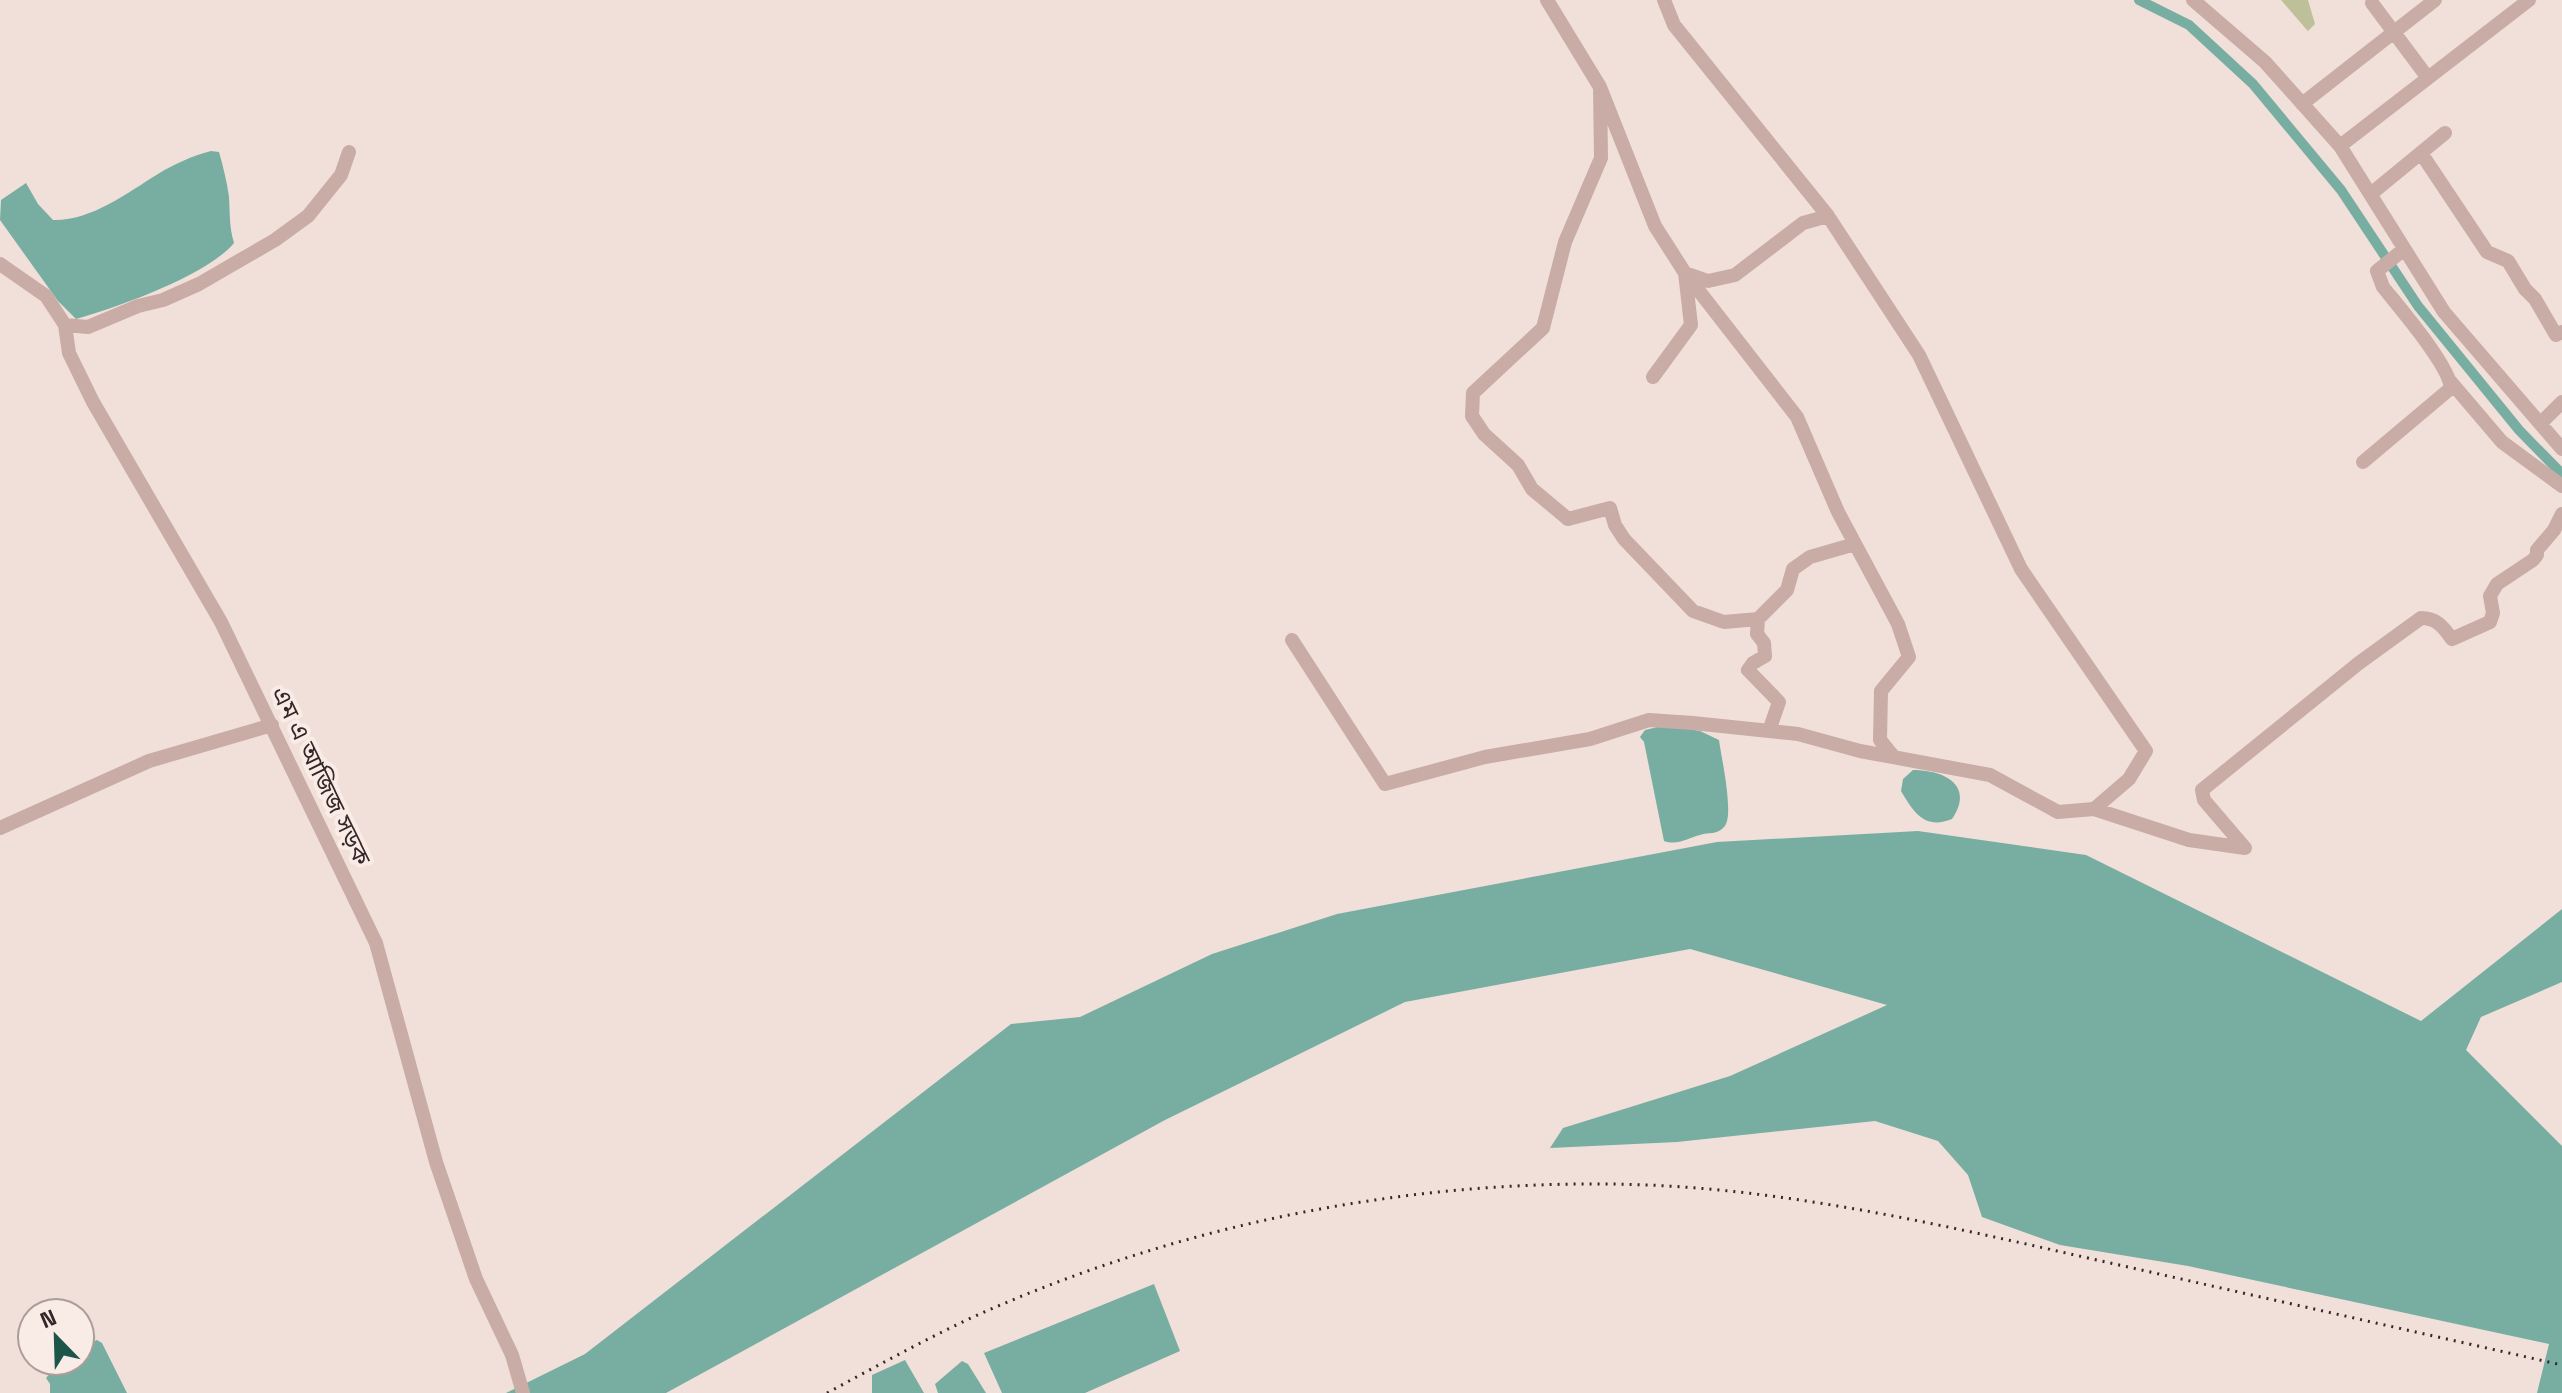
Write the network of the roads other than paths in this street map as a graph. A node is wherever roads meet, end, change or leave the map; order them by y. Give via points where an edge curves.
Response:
1 (1547, 0) edge
2 (1664, 0) edge
3 (2193, 0) edge
4 (2435, 0) edge
5 (2529, 0) edge
6 (2372, 3) dead end
7 (2394, 32) junction
8 (2428, 78) junction
9 (1600, 87) junction
10 (2302, 104) junction
11 (2445, 133) dead end
12 (2340, 146) junction
13 (349, 152) dead end
14 (2421, 153) junction
15 (2372, 193) junction
16 (1828, 216) junction
17 (2401, 252) junction
18 (0, 264) edge
19 (1685, 273) junction
20 (65, 325) junction
21 (2562, 332) edge
22 (1653, 377) dead end
23 (2450, 381) junction
24 (2562, 402) edge
25 (2541, 423) junction
26 (2562, 449) edge
27 (2363, 462) dead end
28 (2562, 486) edge
29 (2562, 514) edge
30 (1855, 544) junction
31 (1758, 619) junction
32 (1292, 640) dead end
33 (272, 725) junction
34 (1769, 731) junction
35 (1893, 756) junction
36 (2094, 809) junction
37 (0, 828) edge
38 (523, 1393) edge

1 - 9 street
2 - 16 street via 1674,25
3 - 10 street via 2265,62
4 - 7 street
5 - 8 street
6 - 7 street
7 - 8 street
7 - 10 street
8 - 12 street
9 - 19 street via 1655,226
9 - 31 street via 1601,158 1565,242 1543,328 1473,393 1472,416 1518,465 1532,489 1568,519 1610,508 1624,539 1693,611 1724,622
10 - 12 street
11 - 14 street
12 - 15 street
13 - 20 street via 341,175 308,216 275,240 163,300 88,327
14 - 15 street
14 - 21 street via 2487,252 2508,261 2556,335
15 - 17 street
16 - 19 street via 1803,223 1735,275 1708,281
16 - 36 street via 1919,355 2021,569 2146,751 2129,779
17 - 23 street via 2377,271 2383,287
17 - 25 street via 2444,312
18 - 20 street, এম এ আজিজ সড়ক via 46,296
19 - 22 street via 1691,325
19 - 30 street via 1797,417
20 - 33 street, এম এ আজিজ সড়ক via 69,353 93,402 221,622
23 - 27 street via 2451,388
23 - 28 street via 2502,442
24 - 25 street
25 - 26 street
29 - 36 street via 2533,560 2497,584 2490,596 2490,622 2452,639 2442,625 2421,618 2202,790 2204,800 2245,848 2189,840
30 - 31 street via 1810,557 1793,569 1787,590
30 - 35 street via 1898,624 1909,657 1881,691 1880,740
31 - 34 street via 1765,656 1748,670 1779,702
32 - 34 street via 1385,784 1485,757 1590,739 1649,720
33 - 37 street via 149,761
33 - 38 street, এম এ আজিজ সড়ক via 376,943 436,1162
34 - 35 street
35 - 36 street via 1990,775 2058,812

